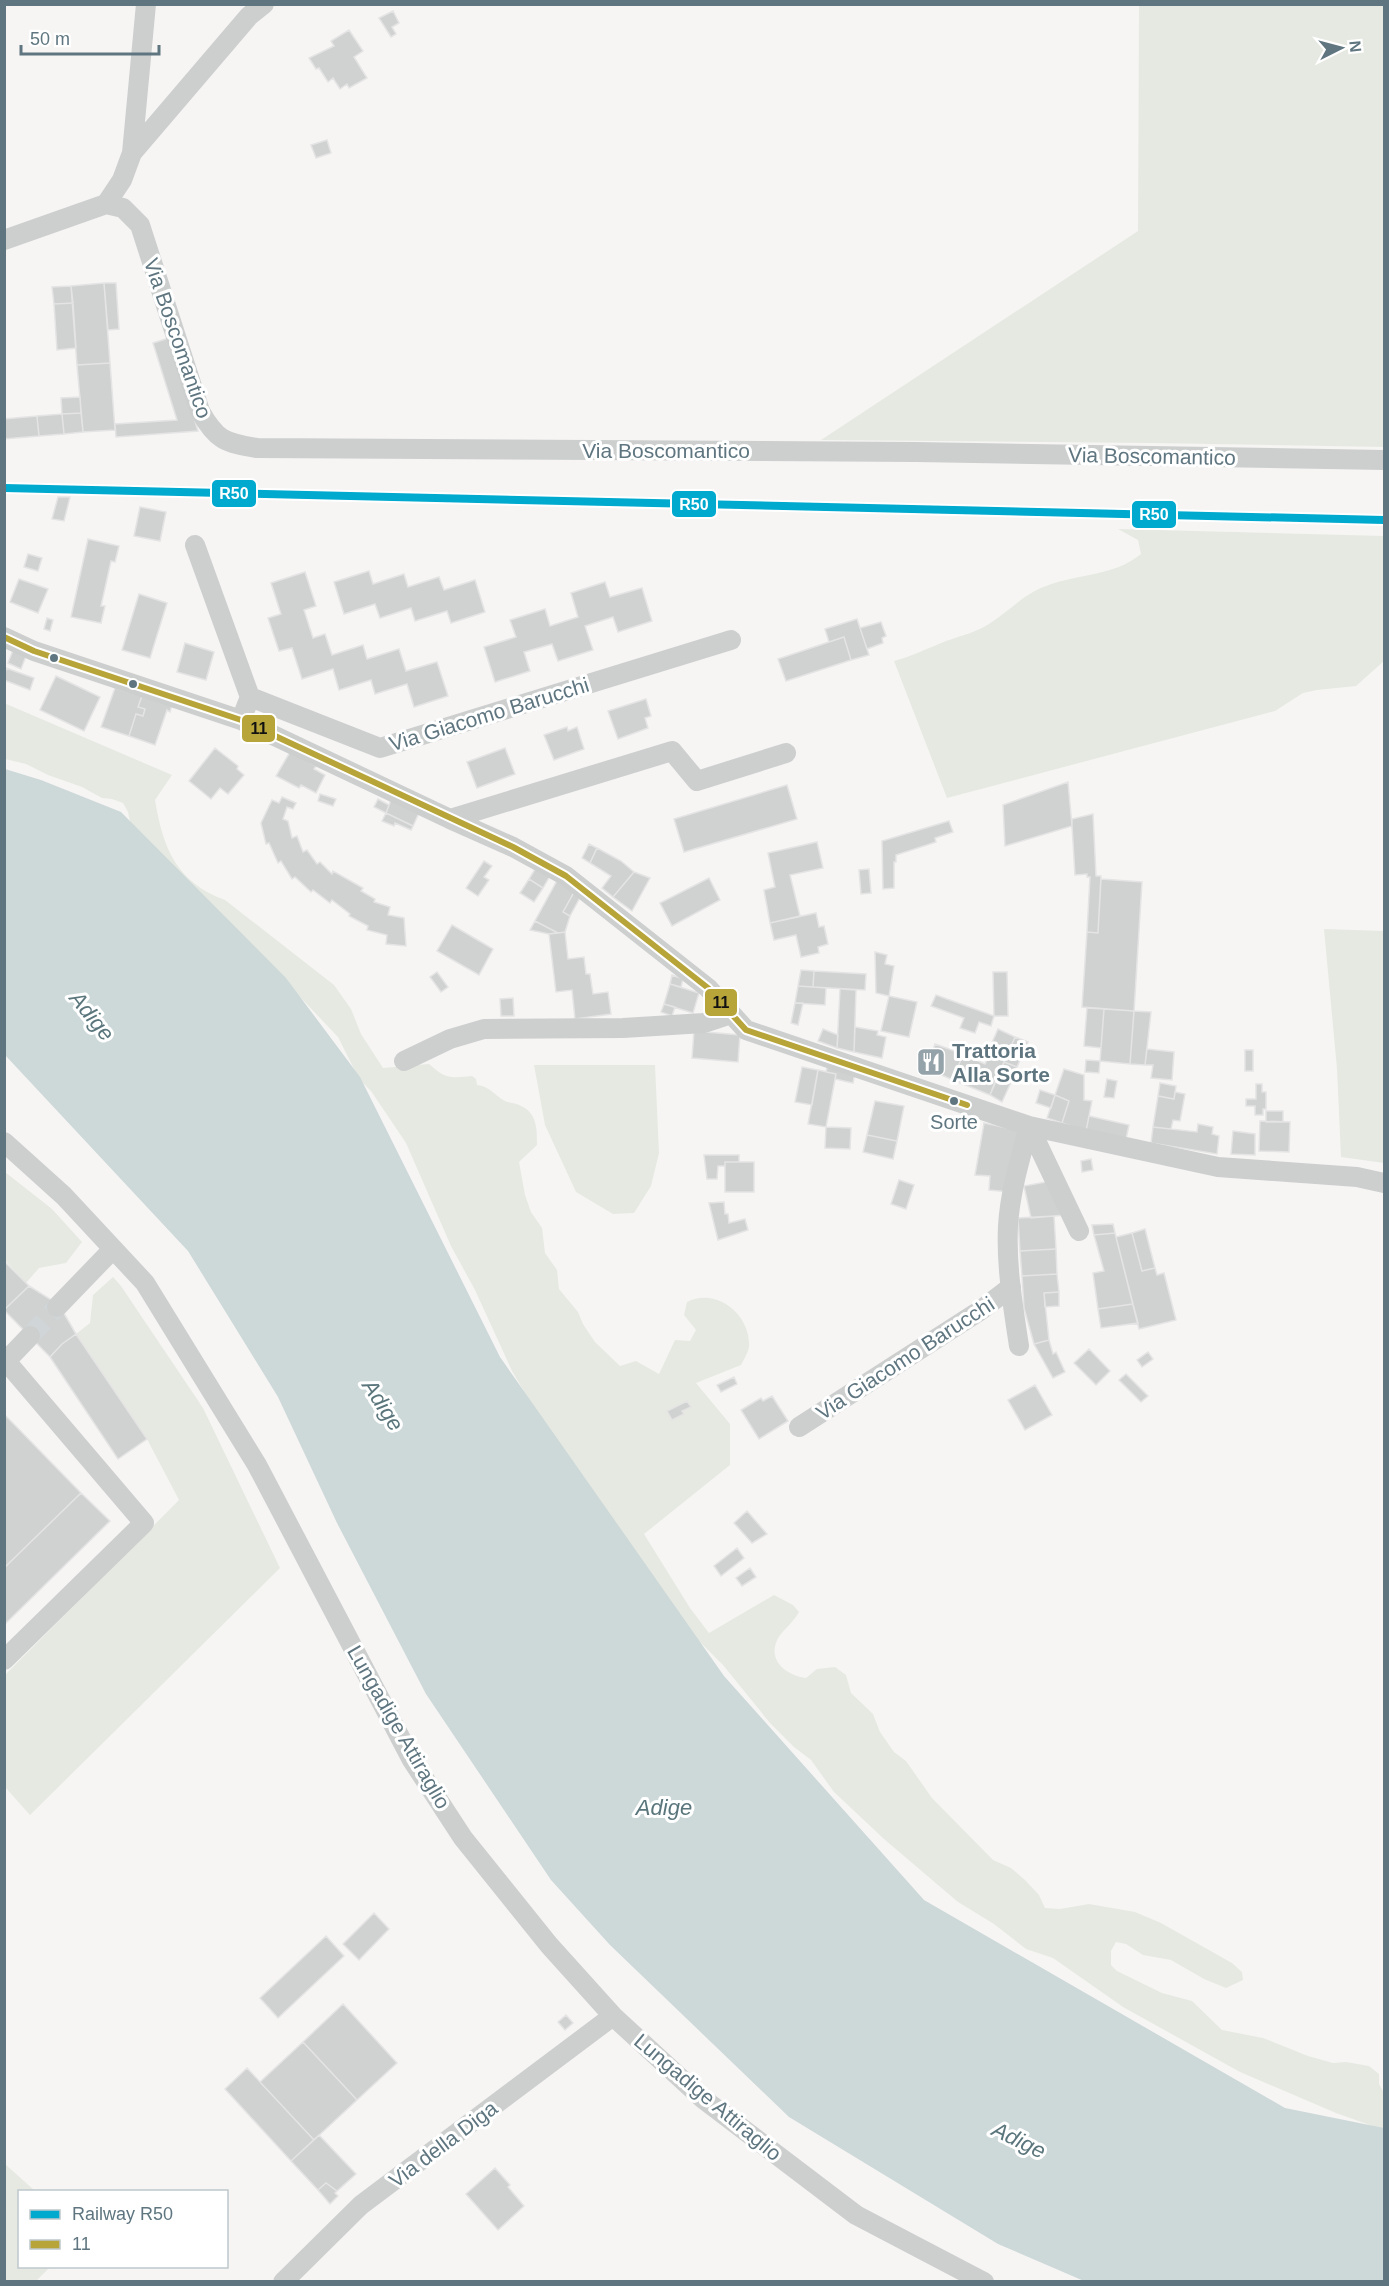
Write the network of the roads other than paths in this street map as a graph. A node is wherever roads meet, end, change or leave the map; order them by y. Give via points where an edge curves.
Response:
1 (146, 4) edge
2 (264, 4) edge
3 (132, 153) junction
4 (106, 204) junction
5 (4, 240) edge
6 (1384, 460) edge
7 (195, 545) dead end
8 (4, 637) edge
9 (731, 640) dead end
10 (250, 697) junction
11 (241, 720) junction
12 (786, 753) dead end
13 (450, 819) junction
14 (731, 1014) junction
15 (404, 1060) dead end
16 (1029, 1126) junction
17 (4, 1142) edge
18 (1384, 1183) edge
19 (1079, 1231) dead end
20 (113, 1248) junction
21 (1011, 1287) junction
22 (57, 1307) tunnel mouth
23 (30, 1336) tunnel mouth
24 (1019, 1346) dead end
25 (5, 1360) edge
26 (799, 1427) dead end
27 (4, 1660) edge
28 (613, 2016) junction
29 (283, 2282) edge
30 (984, 2282) edge

1 - 3 street
2 - 3 street via 249,16
3 - 4 street via 122,180
4 - 5 street
4 - 6 street, Via Boscomantico via 123,208 140,225 200,411 210,429 230,444 257,448 916,452
7 - 10 street
8 - 11 street via 34,651
9 - 10 street, Via Giacomo Barucchi via 380,748
10 - 11 street
11 - 13 street
12 - 13 street via 697,781 672,751
13 - 14 street via 566,876 708,988
14 - 15 street via 692,1024 484,1029
14 - 16 street via 746,1030
16 - 18 street via 1218,1167 1357,1177
16 - 19 street
16 - 21 street, Via Giacomo Barucchi via 1008,1225
17 - 20 street, Lungadige Attiraglio via 64,1196
20 - 22 street
20 - 28 street, Lungadige Attiraglio via 145,1283 257,1465 412,1760 464,1838 549,1945
21 - 24 street, Via Giacomo Barucchi
21 - 26 street, Via Giacomo Barucchi
23 - 25 street
25 - 27 street via 144,1523
28 - 29 street, Via della Diga via 361,2205
28 - 30 street, Lungadige Attiraglio via 702,2098 856,2216

